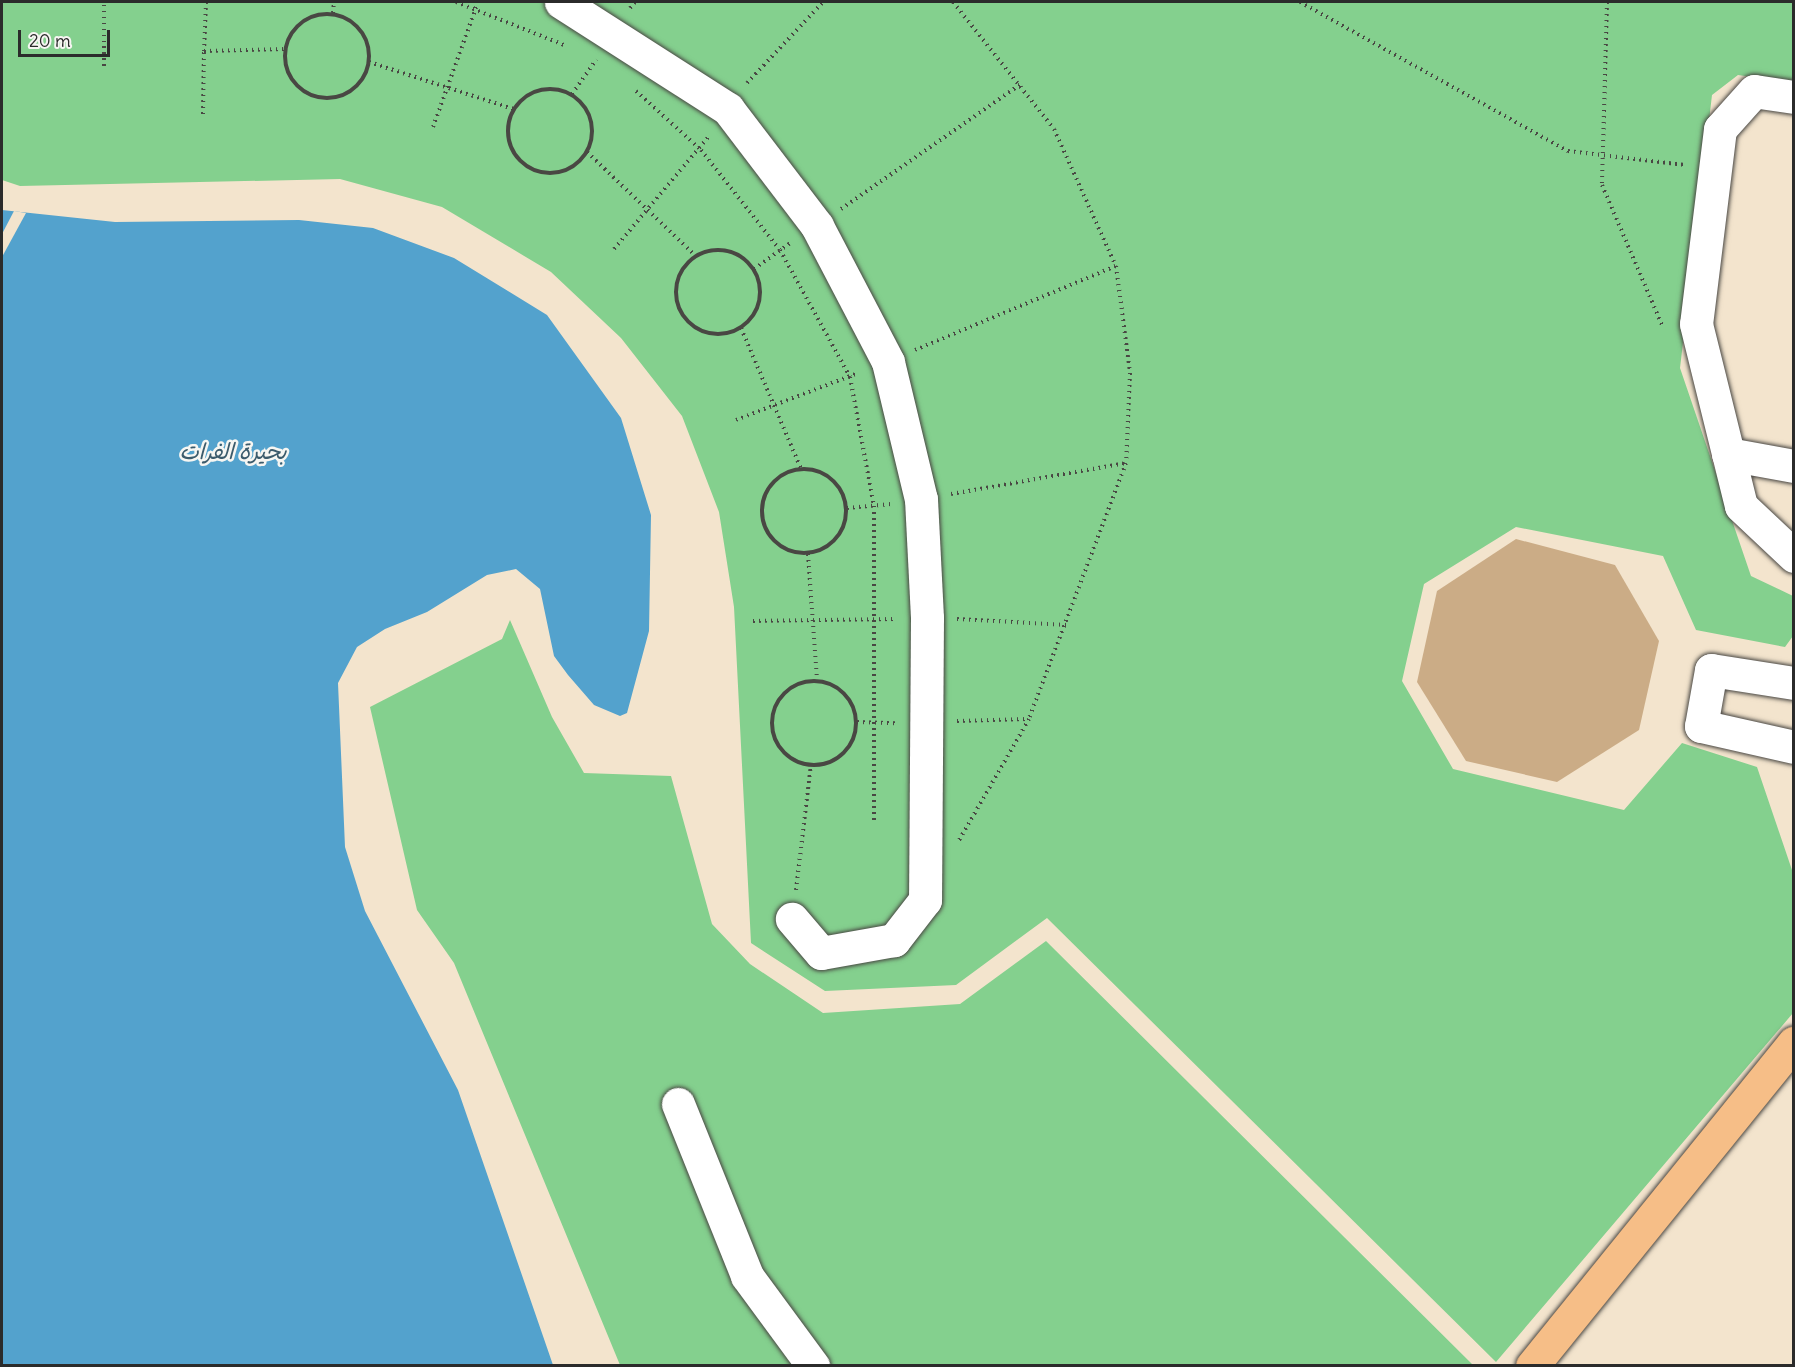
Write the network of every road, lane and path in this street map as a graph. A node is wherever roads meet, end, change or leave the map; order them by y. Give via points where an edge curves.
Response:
1 (104, 2) edge
2 (206, 2) edge
3 (334, 2) edge
4 (456, 2) edge
5 (561, 2) edge
6 (952, 2) edge
7 (1300, 2) edge
8 (1607, 2) edge
9 (477, 4) edge
10 (333, 13) junction
11 (568, 47) dead end
12 (285, 49) junction
13 (204, 51) junction
14 (585, 56) dead end
15 (369, 62) junction
16 (104, 66) dead end
17 (604, 67) dead end
18 (1022, 83) junction
19 (447, 87) junction
20 (632, 87) dead end
21 (1794, 97) edge
22 (514, 109) junction
23 (203, 114) dead end
24 (433, 127) dead end
25 (587, 152) junction
26 (1602, 155) junction
27 (1715, 169) junction
28 (818, 226) junction
29 (780, 250) junction
30 (696, 256) junction
31 (1116, 266) junction
32 (754, 269) junction
33 (741, 328) junction
34 (1666, 336) dead end
35 (888, 362) junction
36 (850, 377) junction
37 (774, 406) junction
38 (736, 420) dead end
39 (1728, 454) junction
40 (1126, 463) junction
41 (1794, 466) edge
42 (801, 469) junction
43 (921, 499) junction
44 (874, 506) junction
45 (847, 508) junction
46 (808, 554) junction
47 (1794, 556) edge
48 (818, 680) junction
49 (1794, 683) edge
50 (1794, 747) edge
51 (811, 765) junction
52 (874, 823) dead end
53 (954, 850) dead end
54 (792, 919) joint
55 (1794, 1043) edge
56 (678, 1104) dead end
57 (813, 1365) edge
58 (1532, 1365) edge

1 - 16 path
2 - 13 path
3 - 10 path
4 - 9 path
5 - 28 street via 726,107
6 - 18 path
7 - 26 path via 1568,151
8 - 26 path
9 - 11 path
9 - 19 path
10 - 12 path via 307,18
10 - 15 path via 361,30
12 - 13 path
12 - 15 path via 293,81 321,98 335,98 358,86
13 - 23 path
14 - 17 path
15 - 19 path
18 - 28 path
18 - 31 path via 1054,129
19 - 22 path
19 - 24 path
20 - 29 path via 701,150
21 - 27 street via 1754,91 1720,129
22 - 25 path via 533,91 572,93 591,120
22 - 25 path via 508,135 528,168 567,170
25 - 30 path
26 - 27 path
26 - 34 path via 1602,185
27 - 39 street via 1696,324
28 - 29 path
28 - 35 street
29 - 32 path
29 - 36 path
30 - 32 path via 721,250
30 - 33 path via 676,290 682,315 691,326 716,335
31 - 35 path
31 - 40 path via 1130,373
32 - 33 path via 761,295
33 - 37 path
35 - 36 path
35 - 43 street
36 - 37 path
36 - 44 path
37 - 38 path
37 - 42 path
39 - 41 street
39 - 47 street via 1741,506
40 - 43 path
40 - 53 path via 1029,719
42 - 45 path via 837,483
42 - 46 path via 774,481 762,508 763,523 780,546
43 - 44 path
43 - 54 street via 927,618 925,900 894,940 821,953
44 - 45 path
44 - 52 path
45 - 46 path via 841,534
46 - 48 path
48 - 51 path via 842,690 857,722 847,751
48 - 51 path via 782,695 772,719 778,745 798,762
49 - 50 street via 1711,670 1701,726
51 - 54 path
55 - 58 main road
56 - 57 street via 747,1276

